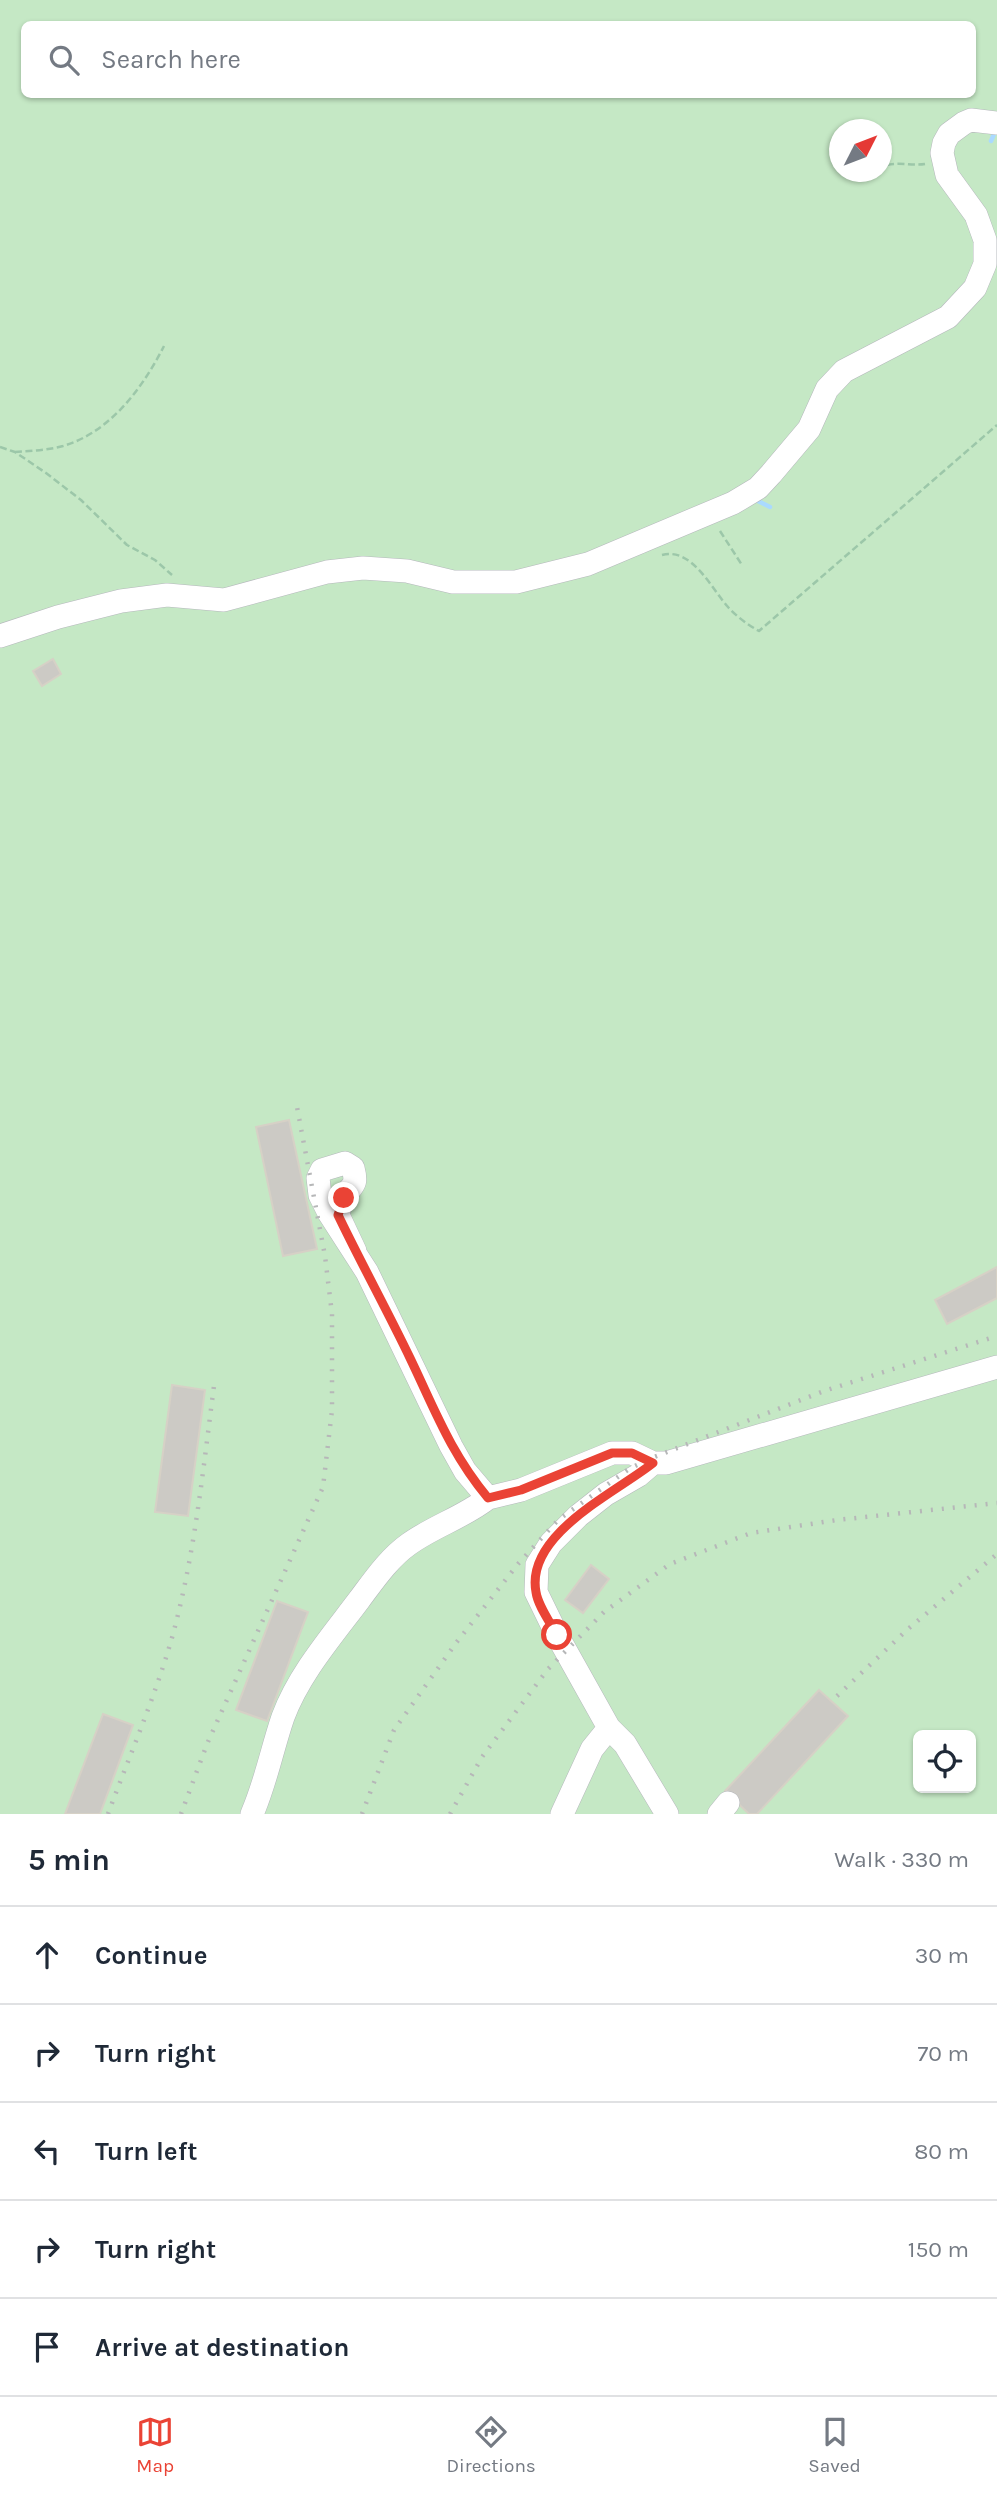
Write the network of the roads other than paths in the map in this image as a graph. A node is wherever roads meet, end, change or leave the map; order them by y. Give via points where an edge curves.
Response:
1 (997, 123) edge
2 (0, 636) edge
3 (355, 1251) dead end
4 (997, 1367) edge
5 (653, 1463) junction
6 (488, 1498) junction
7 (609, 1728) junction
8 (252, 1814) edge
9 (562, 1814) edge
10 (667, 1814) edge

1 - 2 lane via 971,120 956,127 944,143 942,161 947,175 976,215 985,240 985,264 975,288 948,317 844,371 827,389 809,429 758,488 733,503 588,564 516,582 453,582 407,571 363,568 327,572 224,600 158,596 121,601
3 - 6 lane via 451,1446
4 - 5 lane
5 - 6 lane via 632,1453 612,1453 521,1490
5 - 7 lane via 578,1516 537,1565 536,1592
6 - 8 lane via 409,1544 389,1561 322,1648 283,1717
7 - 9 lane via 592,1749
7 - 10 lane via 625,1744

